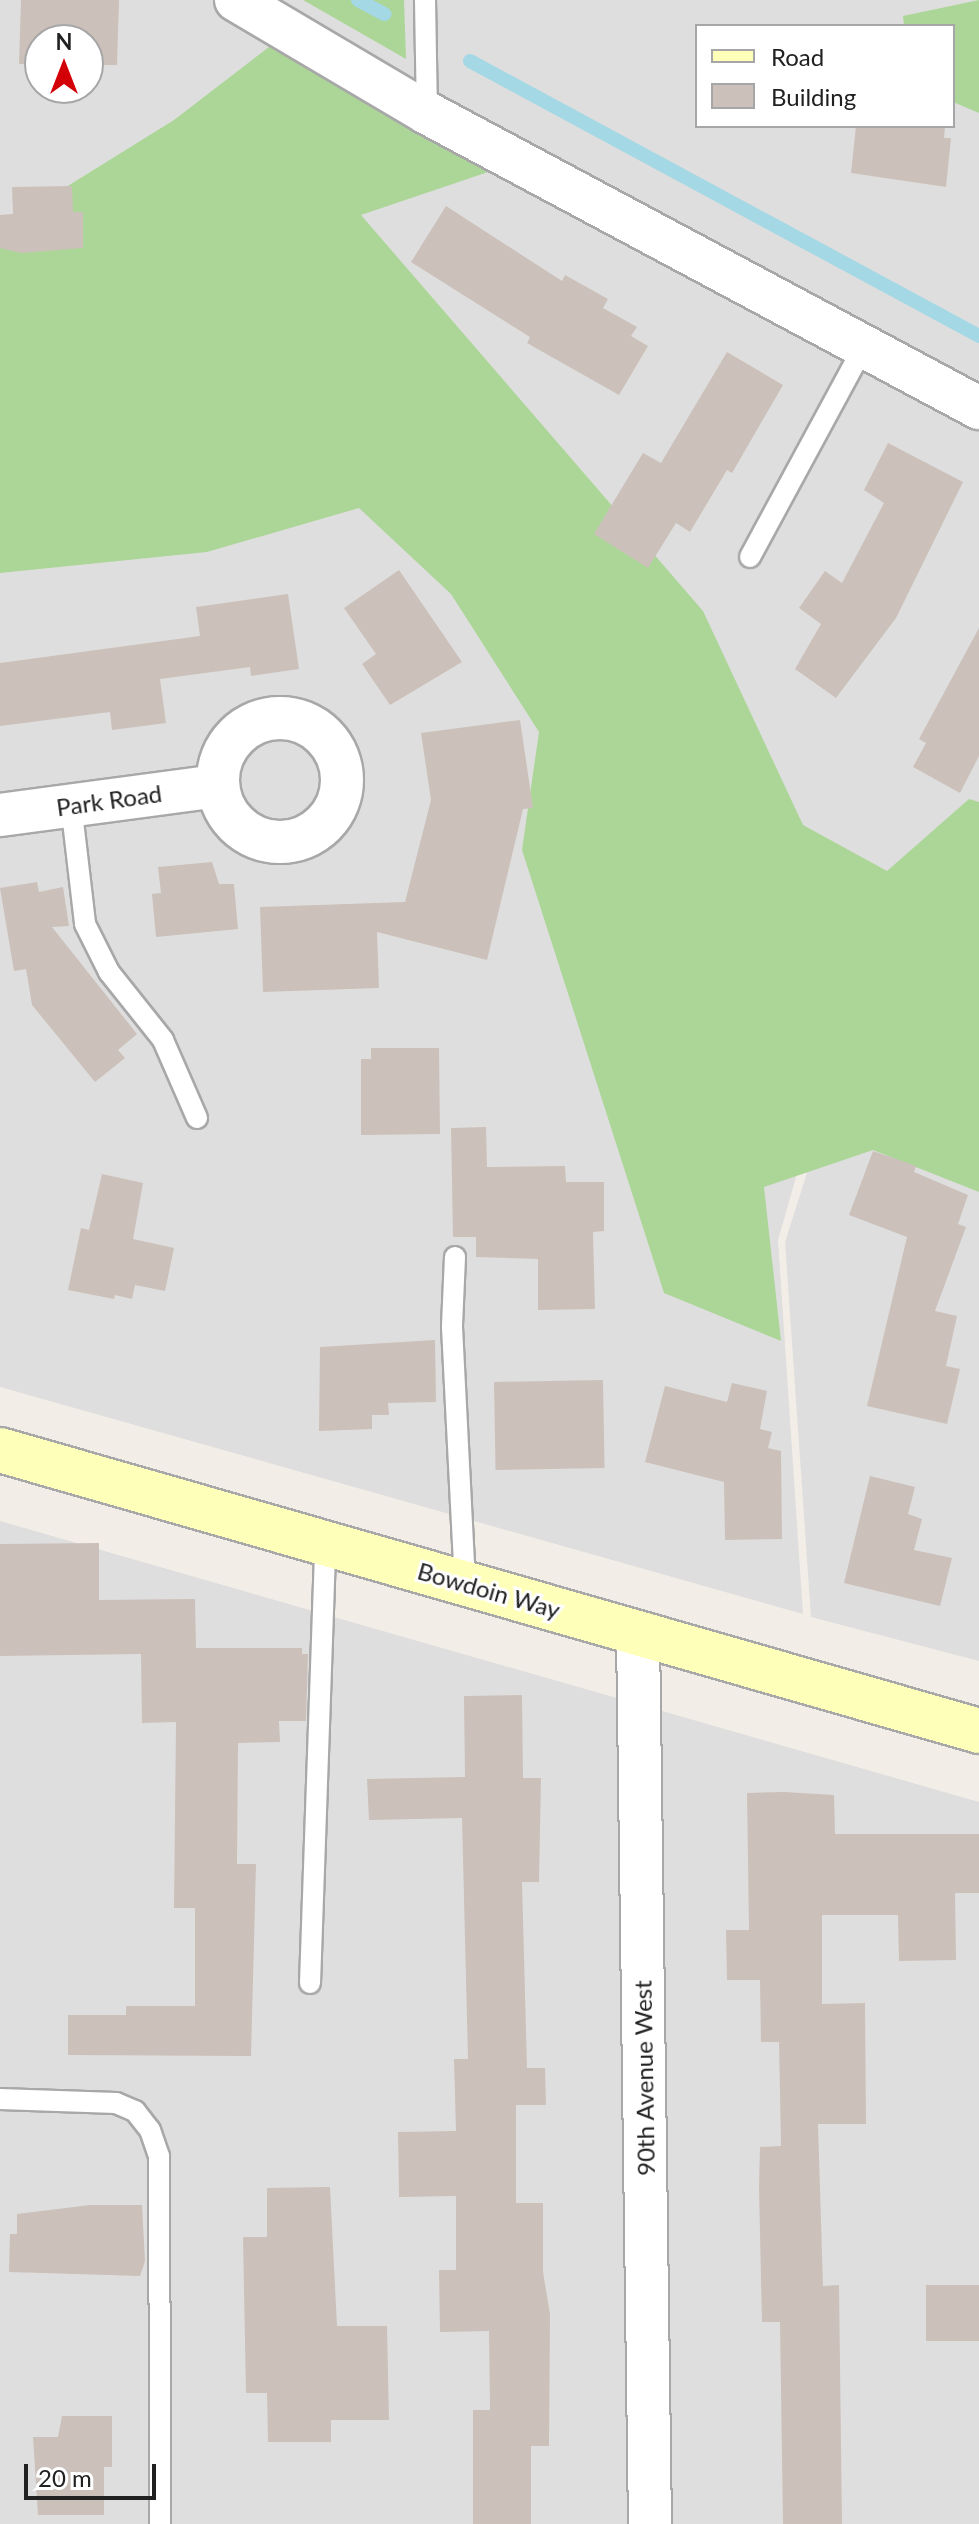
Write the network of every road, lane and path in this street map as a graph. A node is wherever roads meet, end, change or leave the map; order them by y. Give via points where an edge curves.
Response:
1 (236, 0) edge
2 (425, 0) edge
3 (427, 113) junction
4 (863, 348) junction
5 (979, 408) edge
6 (750, 557) dead end
7 (218, 786) dead end
8 (71, 804) junction
9 (0, 815) edge
10 (197, 1118) dead end
11 (455, 1257) dead end
12 (0, 1450) edge
13 (325, 1544) junction
14 (465, 1583) junction
15 (638, 1633) junction
16 (979, 1731) edge
17 (310, 1983) dead end
18 (0, 2099) edge
19 (160, 2524) edge
20 (650, 2524) edge

1 - 3 street
2 - 3 lane
3 - 4 street
4 - 5 street
4 - 6 lane
7 - 8 street, Park Road
8 - 9 street, Park Road
8 - 10 lane via 85,924 109,972 163,1040
11 - 14 lane via 453,1343
12 - 13 street, Bowdoin Way
13 - 14 street, Bowdoin Way
13 - 17 lane
14 - 15 street, Bowdoin Way
15 - 16 street, Bowdoin Way
15 - 20 street, 90th Avenue West
18 - 19 lane via 116,2103 135,2111 150,2130 159,2156

